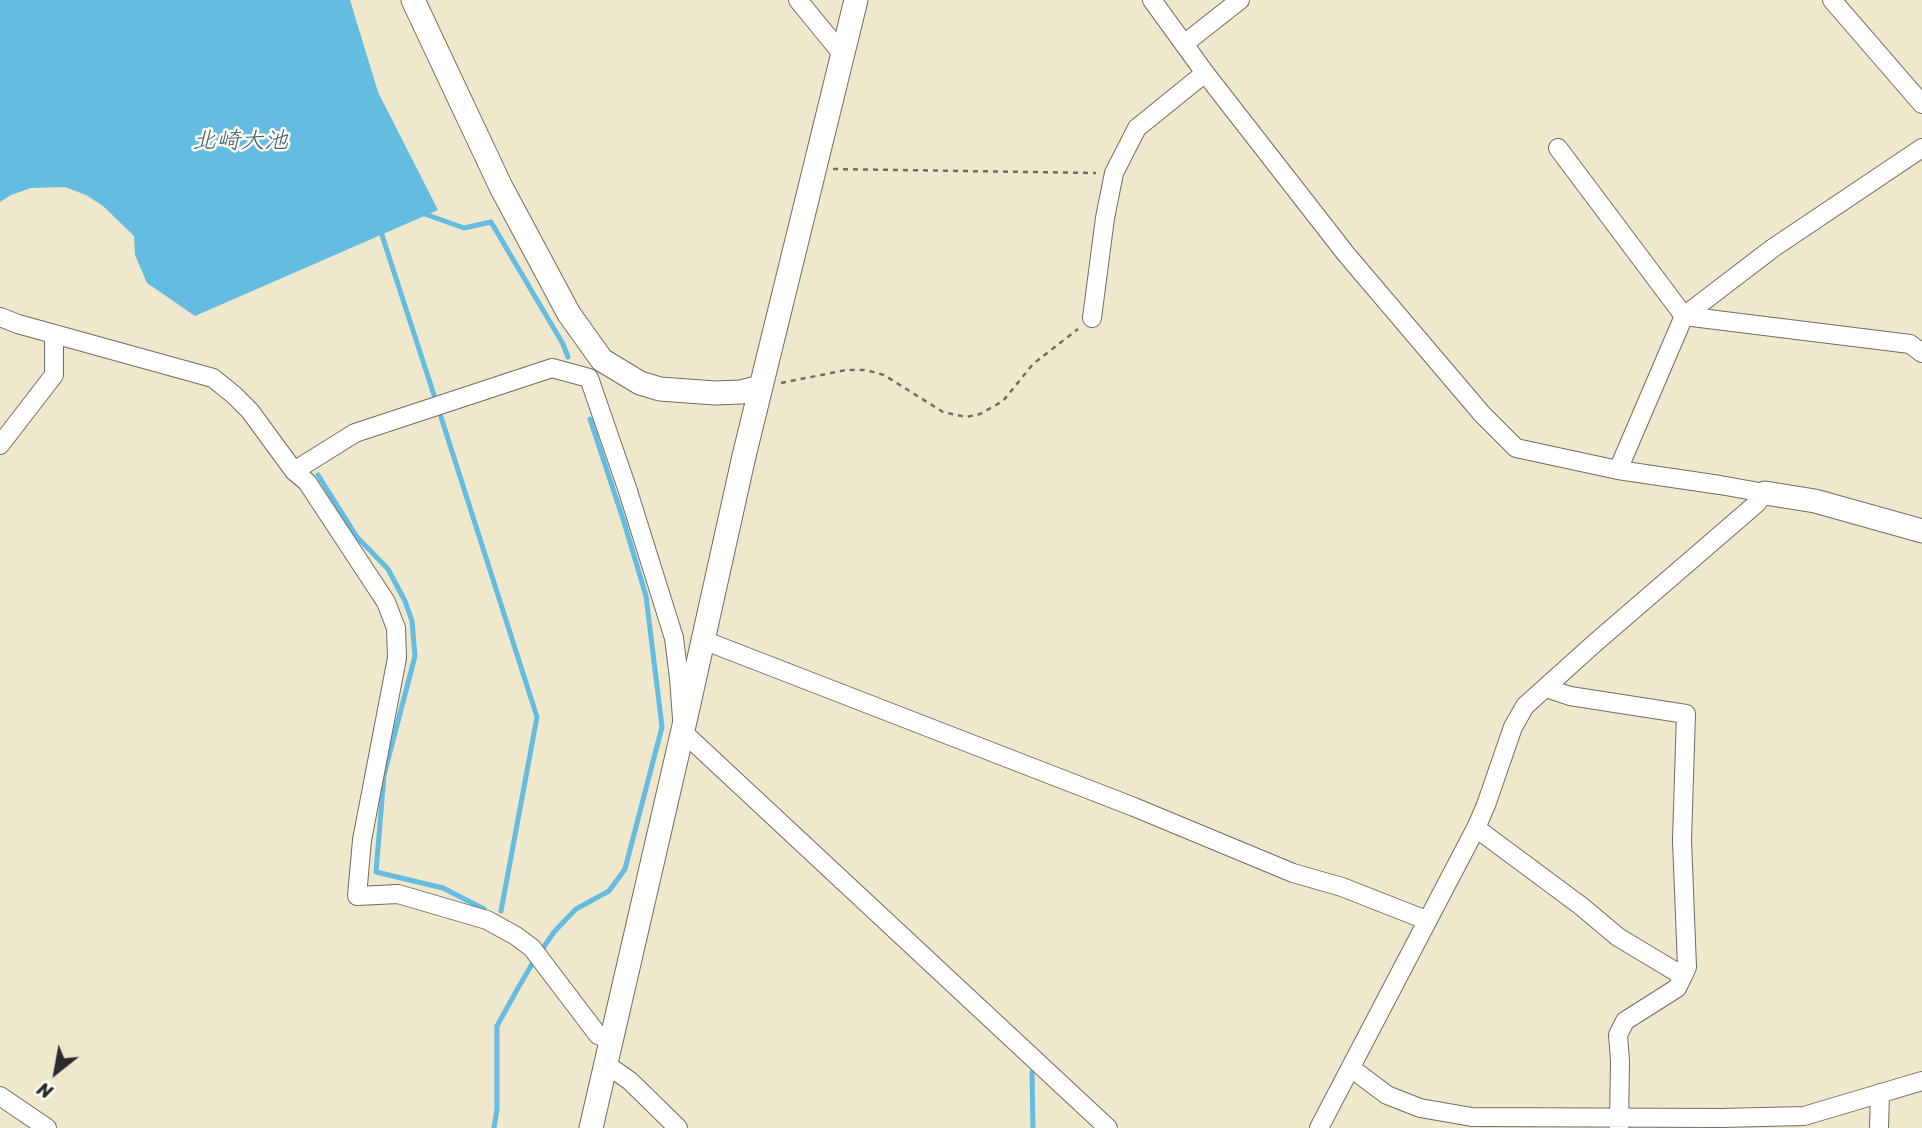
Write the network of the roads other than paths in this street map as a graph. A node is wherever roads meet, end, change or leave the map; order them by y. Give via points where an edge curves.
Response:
1 (413, 0) edge
2 (798, 0) edge
3 (856, 0) edge
4 (1152, 0) edge
5 (1240, 0) edge
6 (1832, 0) edge
7 (1184, 44) junction
8 (843, 55) junction
9 (1205, 73) junction
10 (1922, 104) edge
11 (1558, 148) dead end
12 (1922, 148) edge
13 (1684, 316) junction
14 (0, 317) edge
15 (1092, 318) road end
16 (54, 334) junction
17 (1922, 353) edge
18 (596, 369) junction
19 (761, 387) junction
20 (0, 445) edge
21 (1618, 470) junction
22 (294, 471) junction
23 (1765, 493) junction
24 (1922, 531) edge
25 (704, 640) junction
26 (1546, 688) junction
27 (683, 732) junction
28 (1476, 828) junction
29 (1426, 920) junction
30 (1683, 976) junction
31 (611, 1040) junction
32 (605, 1067) junction
33 (1351, 1068) junction
34 (1922, 1081) edge
35 (1880, 1093) junction
36 (0, 1096) edge
37 (1619, 1122) edge
38 (1803, 1122) edge
39 (47, 1128) edge
40 (591, 1128) edge
41 (678, 1128) edge
42 (1108, 1128) edge
43 (1318, 1128) edge
44 (1878, 1128) edge

1 - 18 street via 501,187
2 - 8 street
3 - 8 street
4 - 7 street
5 - 7 street
6 - 10 street
7 - 9 street
8 - 19 street
9 - 15 street via 1137,128 1114,173
9 - 21 street via 1346,254 1482,415 1516,448
11 - 13 street
12 - 13 street via 1773,248
13 - 17 street via 1910,344
13 - 21 street
14 - 16 street
16 - 20 street via 54,374
16 - 22 street via 213,379 250,411
18 - 19 street via 620,372 660,389 715,393
18 - 22 street via 552,368 355,433
18 - 27 street via 674,638
19 - 25 street
21 - 23 street
22 - 31 street via 307,482 386,602 396,628 397,658 362,840 357,896 398,894 487,919 537,955 598,1035
23 - 24 street via 1815,501
23 - 26 street
25 - 27 street
25 - 29 street via 1293,873
26 - 28 street via 1525,706 1513,727
26 - 30 street via 1686,714
27 - 31 street
27 - 42 street
28 - 29 street
28 - 30 street via 1618,937
29 - 33 street
30 - 37 street via 1677,988 1625,1021 1618,1035
31 - 32 street
32 - 40 street
32 - 41 street via 630,1081
33 - 37 street via 1387,1095 1420,1108 1472,1116
33 - 43 street
34 - 35 street
35 - 38 street
35 - 44 street
36 - 39 street
37 - 38 street via 1721,1118

